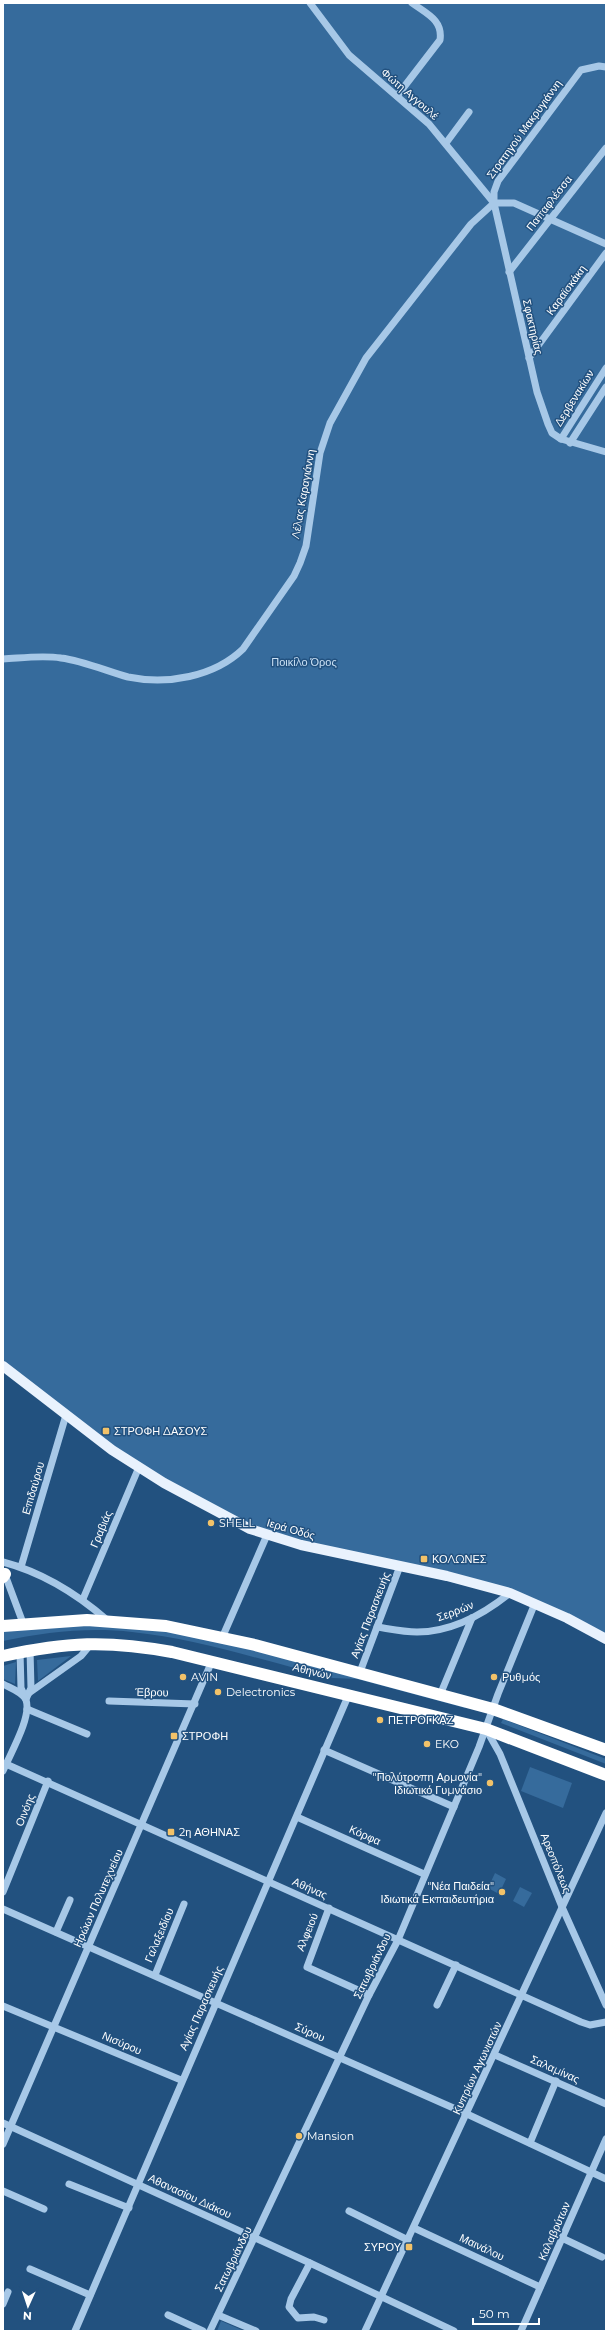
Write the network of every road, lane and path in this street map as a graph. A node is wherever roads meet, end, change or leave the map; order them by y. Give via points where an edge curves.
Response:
1 (310, 3) edge
2 (412, 3) edge
3 (606, 67) edge
4 (397, 96) junction
5 (469, 112) dead end
6 (446, 143) junction
7 (606, 148) edge
8 (494, 204) junction
9 (551, 219) junction
10 (606, 244) edge
11 (606, 253) edge
12 (509, 272) junction
13 (529, 358) junction
14 (606, 368) edge
15 (606, 387) edge
16 (561, 439) junction
17 (570, 443) junction
18 (606, 452) edge
19 (3, 659) edge
20 (3, 1366) edge
21 (66, 1415) junction
22 (139, 1467) junction
23 (267, 1535) junction
24 (3, 1562) edge
25 (400, 1566) junction
26 (21, 1567) junction
27 (4, 1574) edge
28 (510, 1593) junction
29 (83, 1599) junction
30 (535, 1603) junction
31 (472, 1618) junction
32 (106, 1620) junction
33 (23, 1623) junction
34 (3, 1626) edge
35 (377, 1627) junction
36 (222, 1638) junction
37 (606, 1639) edge
38 (92, 1642) junction
39 (25, 1651) junction
40 (3, 1656) edge
41 (212, 1661) junction
42 (360, 1672) junction
43 (3, 1684) edge
44 (348, 1694) junction
45 (440, 1695) junction
46 (27, 1696) junction
47 (109, 1701) dead end
48 (195, 1704) junction
49 (493, 1709) junction
50 (27, 1710) junction
51 (486, 1729) junction
52 (87, 1734) dead end
53 (324, 1750) junction
54 (606, 1750) edge
55 (6, 1764) junction
56 (3, 1771) edge
57 (606, 1775) edge
58 (48, 1781) junction
59 (454, 1807) junction
60 (606, 1813) edge
61 (297, 1817) junction
62 (142, 1824) junction
63 (424, 1874) junction
64 (268, 1882) junction
65 (3, 1892) edge
66 (70, 1900) dead end
67 (184, 1904) dead end
68 (562, 1907) junction
69 (329, 1908) junction
70 (3, 1910) edge
71 (56, 1932) junction
72 (398, 1940) junction
73 (89, 1947) junction
74 (456, 1965) junction
75 (155, 1975) junction
76 (369, 1995) junction
77 (522, 1996) junction
78 (216, 2002) junction
79 (437, 2005) dead end
80 (606, 2005) edge
81 (3, 2006) edge
82 (606, 2022) edge
83 (54, 2027) junction
84 (495, 2055) junction
85 (340, 2058) junction
86 (181, 2080) junction
87 (556, 2081) junction
88 (606, 2104) edge
89 (467, 2114) junction
90 (3, 2123) edge
91 (11, 2126) junction
92 (606, 2139) edge
93 (530, 2143) junction
94 (3, 2144) edge
95 (592, 2172) junction
96 (606, 2179) edge
97 (70, 2184) dead end
98 (139, 2185) junction
99 (3, 2191) edge
100 (129, 2208) junction
101 (44, 2209) dead end
102 (349, 2211) dead end
103 (414, 2228) junction
104 (255, 2238) junction
105 (562, 2238) junction
106 (408, 2240) junction
107 (602, 2257) dead end
108 (310, 2263) junction
109 (30, 2269) dead end
110 (540, 2287) junction
111 (8, 2292) dead end
112 (90, 2295) junction
113 (381, 2296) junction
114 (3, 2304) edge
115 (168, 2315) dead end
116 (218, 2315) junction
117 (324, 2320) dead end
118 (75, 2331) edge
119 (203, 2331) edge
120 (210, 2331) edge
121 (256, 2331) edge
122 (365, 2331) edge
123 (454, 2331) edge
124 (521, 2331) edge

1 - 4 street, Φώτη Αγγουλέ via 350,56
2 - 4 street via 437,21 441,32 440,40
3 - 8 street, Στρατηγού Μακρυγιάννη via 581,70 498,181 494,192
4 - 6 street, Φώτη Αγγουλέ
5 - 6 street
6 - 8 street, Φώτη Αγγουλέ
7 - 9 street, Παπαφλέσσα
8 - 9 street via 514,203
8 - 12 street, Σφακτηρίας
8 - 19 street, Λέλας Καραγιάννη via 471,224 366,358 330,423 320,453 306,546 300,563 294,576 242,649 232,659 223,666 195,675 146,679 48,656
9 - 10 street
9 - 12 street, Παπαφλέσσα
11 - 13 street, Καραϊσκάκη
12 - 13 street, Σφακτηρίας
13 - 16 street, Σφακτηρίας via 548,424 552,433
14 - 16 street, Δερβενακίων
15 - 17 street, Δερβενακίων
16 - 17 street, Σφακτηρίας
17 - 18 street, Σφακτηρίας
20 - 21 main road, Ιερά Οδός
21 - 22 main road, Ιερά Οδός
21 - 26 street, Επιδαύρου
22 - 23 main road, Ιερά Οδός via 191,1498
22 - 29 street, Γραβιάς
23 - 25 main road, Ιερά Οδός via 301,1545
23 - 36 street
24 - 26 street
25 - 28 main road, Ιερά Οδός
25 - 35 street, Αγίας Παρασκευής
26 - 29 street
27 - 33 street
28 - 30 main road, Ιερά Οδός
28 - 31 street, Σερρών
29 - 32 street
30 - 37 main road, Ιερά Οδός
30 - 49 street, Σατωβριάνδου
31 - 35 street, Σερρών via 441,1630 428,1632
31 - 45 street
32 - 33 highway, Αθηνών
32 - 36 highway, Αθηνών via 166,1626
33 - 34 highway, Αθηνών
35 - 42 street, Αγίας Παρασκευής
36 - 42 highway, Αθηνών
38 - 39 highway, Αθηνών
38 - 41 highway, Αθηνών via 140,1646
38 - 46 street via 81,1656
39 - 40 highway, Αθηνών
39 - 46 street via 31,1688
39 - 46 street via 21,1688
41 - 44 highway, Αθηνών
41 - 48 street, Ηρώων Πολυτεχνείου
42 - 45 highway, Αθηνών
43 - 46 street
44 - 51 highway, Αθηνών
44 - 53 street, Αγίας Παρασκευής
45 - 49 highway, Αθηνών
46 - 50 street
47 - 48 street, Έβρου
48 - 62 street, Ηρώων Πολυτεχνείου
49 - 51 street, Σατωβριάνδου
49 - 54 highway, Αθηνών
50 - 52 street
50 - 55 street via 23,1726
51 - 57 highway, Αθηνών
51 - 59 street, Σατωβριάνδου
51 - 68 street, Αρεοπόλεως via 500,1754
53 - 59 street
53 - 61 street, Αγίας Παρασκευής
55 - 56 street
55 - 58 street, Αθήνας
58 - 62 street, Αθήνας
58 - 65 street, Οινόης
59 - 63 street, Σατωβριάνδου
60 - 68 street, Κυπρίων Αγωνιστών
61 - 63 street, Κόρφα
61 - 64 street, Αγίας Παρασκευής
62 - 64 street, Αθήνας
62 - 73 street, Ηρώων Πολυτεχνείου
63 - 72 street, Σατωβριάνδου
64 - 69 street, Αθήνας
64 - 78 street, Αγίας Παρασκευής
66 - 71 street
67 - 75 street, Γαλαξειδίου
68 - 77 street, Κυπρίων Αγωνιστών
68 - 80 street, Αρεοπόλεως
69 - 72 street, Αθήνας
69 - 76 street, Αλφειού via 306,1963 307,1967
70 - 71 street, Σύρου
71 - 73 street, Σύρου
72 - 74 street, Αθήνας
72 - 76 street, Σατωβριάνδου
73 - 75 street, Σύρου
73 - 83 street, Ηρώων Πολυτεχνείου
74 - 77 street, Αθήνας
74 - 79 street
75 - 78 street, Σύρου
76 - 85 street, Σατωβριάνδου
77 - 82 street, Αθήνας via 590,2025
77 - 84 street, Κυπρίων Αγωνιστών
78 - 85 street, Σύρου
78 - 86 street, Αγίας Παρασκευής
81 - 83 street, Νισύρου
83 - 86 street, Νισύρου
83 - 91 street, Ηρώων Πολυτεχνείου
84 - 87 street, Σαλαμίνας
84 - 89 street, Κυπρίων Αγωνιστών
85 - 89 street, Σύρου
85 - 104 street, Σατωβριάνδου
86 - 98 street, Αγίας Παρασκευής
87 - 88 street, Σαλαμίνας
87 - 93 street
89 - 93 street, Σύρου
89 - 103 street, Κυπρίων Αγωνιστών
90 - 91 street, Αθανασίου Διάκου
91 - 94 street, Ηρώων Πολυτεχνείου
91 - 98 street, Αθανασίου Διάκου
92 - 95 street, Καλαβρύτων
93 - 95 street, Σύρου
95 - 96 street, Σύρου
95 - 105 street, Καλαβρύτων
97 - 100 street
98 - 100 street, Αγίας Παρασκευής
98 - 104 street, Αθανασίου Διάκου
99 - 101 street
100 - 112 street, Αγίας Παρασκευής
102 - 106 street
103 - 106 street, Κυπρίων Αγωνιστών
103 - 110 street, Μαινάλου
104 - 108 street, Αθανασίου Διάκου
104 - 116 street, Σατωβριάνδου
105 - 107 street
105 - 110 street, Καλαβρύτων
106 - 113 street, Κυπρίων Αγωνιστών
108 - 113 street, Αθανασίου Διάκου
108 - 117 street via 291,2299 290,2307 298,2318 314,2317
109 - 112 street
110 - 124 street, Καλαβρύτων
111 - 114 street
112 - 118 street, Αγίας Παρασκευής
113 - 122 street, Κυπρίων Αγωνιστών
113 - 123 street, Αθανασίου Διάκου
115 - 119 street
116 - 120 street, Σατωβριάνδου
116 - 121 street

